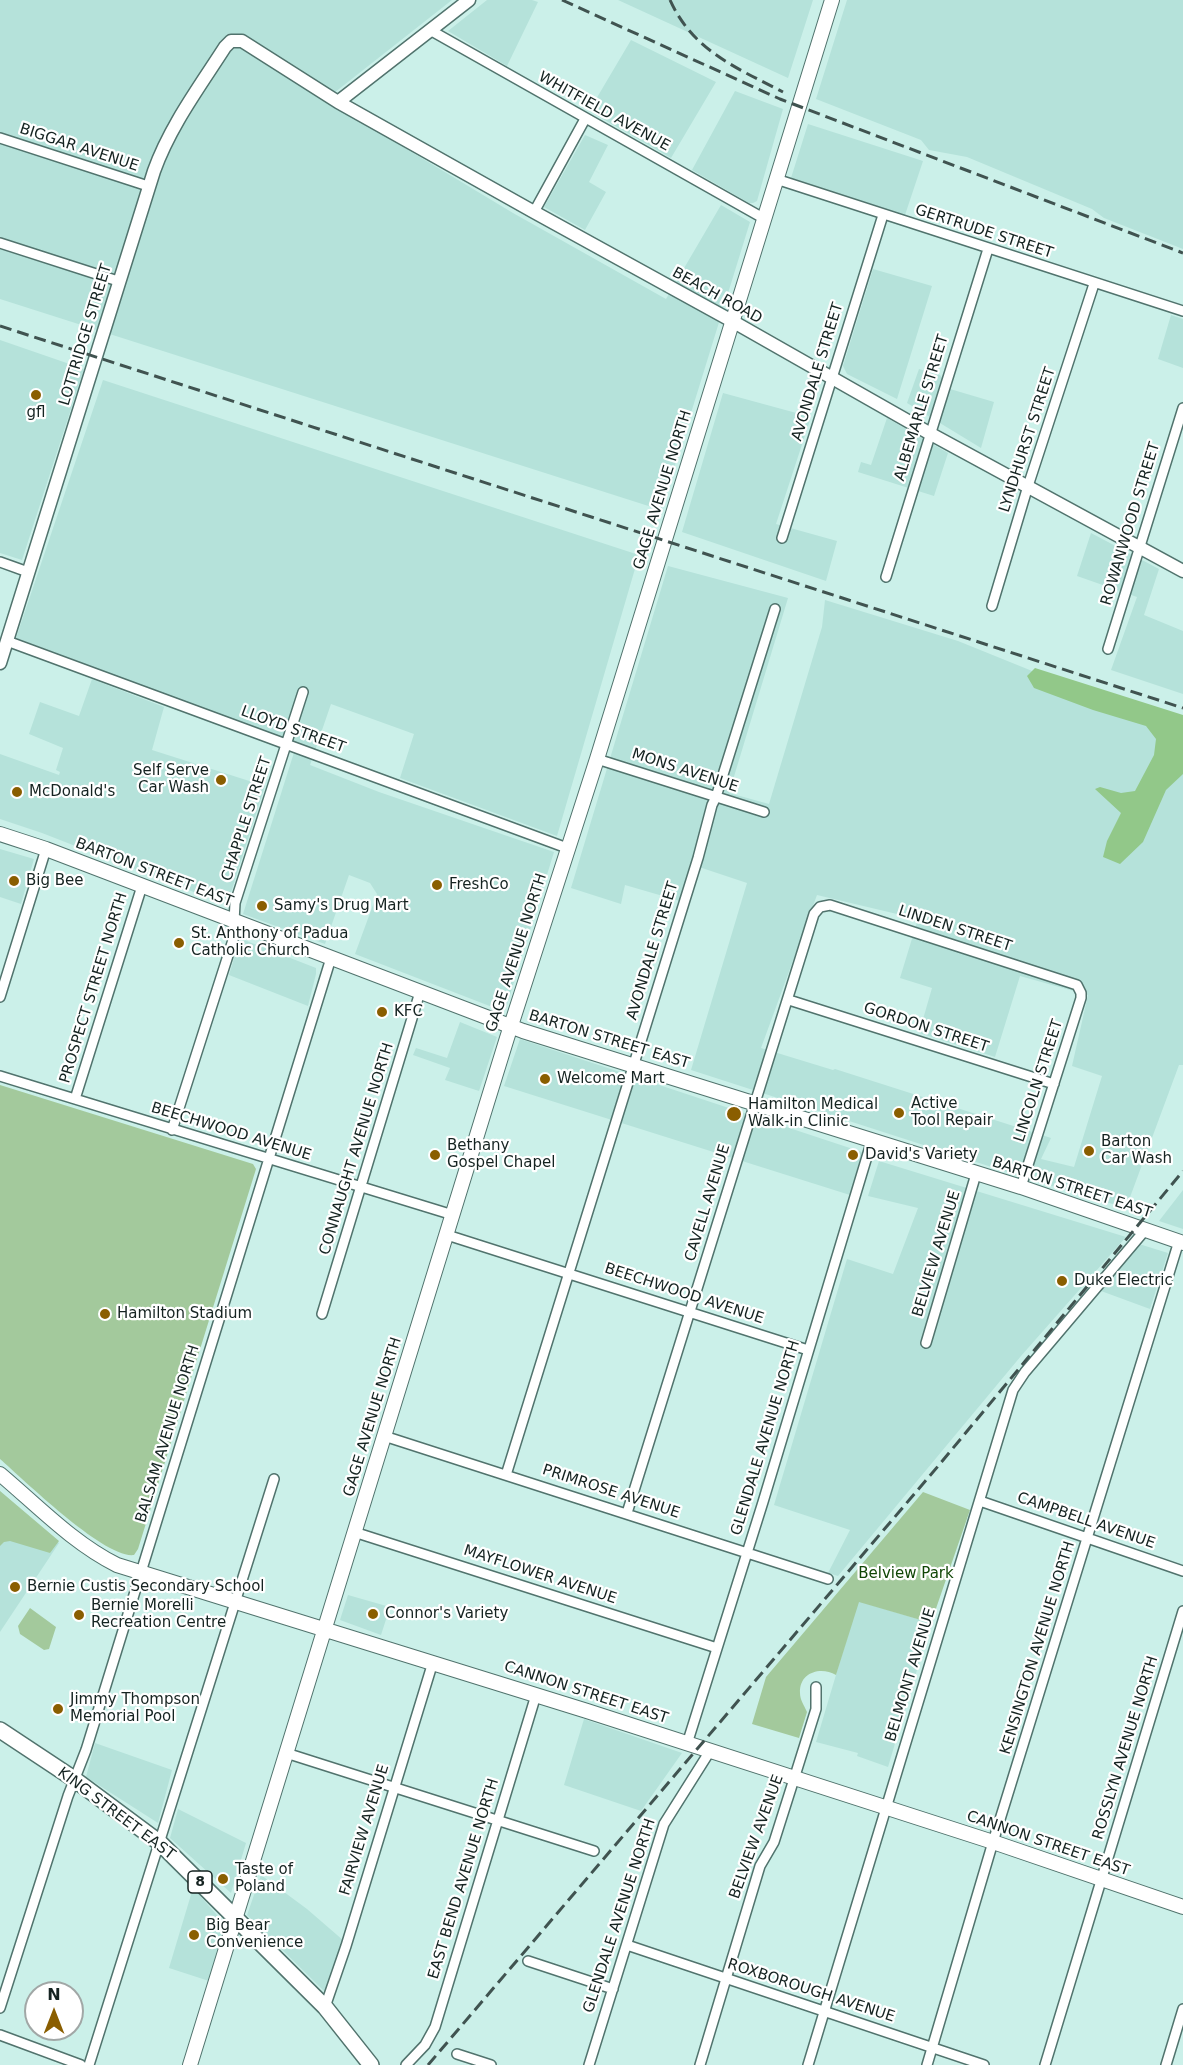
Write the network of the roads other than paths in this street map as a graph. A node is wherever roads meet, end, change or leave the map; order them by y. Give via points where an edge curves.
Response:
1 (469, 0) edge
2 (832, 0) edge
3 (430, 30) junction
4 (242, 40) joint
5 (338, 102) junction
6 (585, 119) junction
7 (0, 138) edge
8 (776, 180) junction
9 (148, 186) junction
10 (534, 212) junction
11 (884, 215) junction
12 (763, 218) junction
13 (0, 243) edge
14 (988, 249) junction
15 (118, 281) junction
16 (1094, 284) junction
17 (1183, 311) edge
18 (732, 321) junction
19 (831, 378) junction
20 (1183, 408) edge
21 (929, 433) junction
22 (1028, 486) junction
23 (782, 538) dead end
24 (1140, 547) junction
25 (0, 562) edge
26 (1183, 571) edge
27 (28, 572) junction
28 (886, 577) dead end
29 (992, 606) dead end
30 (775, 609) dead end
31 (8, 641) junction
32 (1108, 649) dead end
33 (0, 663) edge
34 (303, 692) dead end
35 (288, 744) junction
36 (597, 759) junction
37 (716, 796) junction
38 (764, 812) dead end
39 (0, 834) edge
40 (567, 848) junction
41 (46, 849) junction
42 (142, 886) junction
43 (823, 906) joint
44 (234, 922) junction
45 (331, 958) junction
46 (1077, 985) joint
47 (420, 992) junction
48 (0, 997) edge
49 (789, 1000) junction
50 (511, 1027) junction
51 (634, 1064) junction
52 (0, 1076) edge
53 (1054, 1084) junction
54 (75, 1099) junction
55 (756, 1103) junction
56 (172, 1130) junction
57 (872, 1140) junction
58 (269, 1159) junction
59 (976, 1174) junction
60 (361, 1187) junction
61 (1021, 1187) junction
62 (453, 1215) junction
63 (1146, 1229) junction
64 (447, 1235) junction
65 (1181, 1242) edge
66 (570, 1274) junction
67 (690, 1312) junction
68 (322, 1314) dead end
69 (926, 1343) dead end
70 (808, 1350) junction
71 (384, 1436) junction
72 (0, 1474) edge
73 (506, 1474) junction
74 (274, 1479) dead end
75 (980, 1501) junction
76 (627, 1513) junction
77 (354, 1532) junction
78 (1088, 1537) junction
79 (747, 1552) junction
80 (1183, 1571) edge
81 (140, 1573) junction
82 (828, 1579) dead end
83 (234, 1601) junction
84 (1183, 1611) edge
85 (324, 1629) junction
86 (717, 1648) junction
87 (433, 1662) junction
88 (816, 1687) dead end
89 (536, 1695) junction
90 (0, 1730) edge
91 (687, 1744) junction
92 (710, 1751) junction
93 (286, 1753) junction
94 (74, 1779) junction
95 (794, 1779) junction
96 (394, 1787) junction
97 (887, 1808) junction
98 (498, 1820) junction
99 (993, 1842) junction
100 (160, 1843) junction
101 (594, 1851) dead end
102 (1102, 1880) junction
103 (1183, 1907) edge
104 (236, 1917) junction
105 (627, 1945) junction
106 (528, 1961) dead end
107 (726, 1978) junction
108 (613, 1989) junction
109 (325, 2007) junction
110 (0, 2008) edge
111 (1183, 2010) edge
112 (824, 2012) junction
113 (0, 2035) edge
114 (932, 2047) junction
115 (457, 2054) dead end
116 (81, 2065) edge
117 (89, 2065) edge
118 (190, 2065) edge
119 (371, 2065) edge
120 (406, 2065) edge
121 (491, 2065) edge
122 (589, 2065) edge
123 (700, 2065) edge
124 (808, 2065) edge
125 (927, 2065) edge
126 (984, 2065) edge
127 (1045, 2065) edge
128 (1166, 2065) edge

1 - 3 street
2 - 8 main road, GAGE AVENUE NORTH
3 - 5 street
3 - 6 street, WHITFIELD AVENUE
4 - 5 street, BEACH ROAD
4 - 9 street, LOTTRIDGE STREET via 231,41 214,65 160,154
5 - 10 street, BEACH ROAD
6 - 10 street
6 - 12 street, WHITFIELD AVENUE
7 - 9 street, BIGGAR AVENUE
8 - 11 street, GERTRUDE STREET
8 - 12 main road, GAGE AVENUE NORTH
9 - 15 street, LOTTRIDGE STREET
10 - 18 street, BEACH ROAD
11 - 14 street, GERTRUDE STREET
11 - 19 street, AVONDALE STREET
12 - 18 main road, GAGE AVENUE NORTH
13 - 15 street
14 - 16 street, GERTRUDE STREET
14 - 21 street, ALBEMARLE STREET
15 - 27 street, LOTTRIDGE STREET
16 - 17 street, GERTRUDE STREET
16 - 22 street, LYNDHURST STREET
18 - 19 street, BEACH ROAD
18 - 36 main road, GAGE AVENUE NORTH
19 - 21 street, BEACH ROAD
19 - 23 street, AVONDALE STREET
20 - 24 street, ROWANWOOD STREET
21 - 22 street, BEACH ROAD
21 - 28 street, ALBEMARLE STREET
22 - 24 street, BEACH ROAD
22 - 29 street, LYNDHURST STREET
24 - 26 street, BEACH ROAD
24 - 32 street, ROWANWOOD STREET
25 - 27 street
27 - 31 street, LOTTRIDGE STREET
30 - 37 street, AVONDALE STREET
31 - 33 street, LOTTRIDGE STREET
31 - 35 street, LLOYD STREET
34 - 35 street, CHAPPLE STREET
35 - 40 street, LLOYD STREET
35 - 44 street, CHAPPLE STREET via 235,903
36 - 37 street, MONS AVENUE
36 - 40 main road, GAGE AVENUE NORTH
37 - 38 street, MONS AVENUE
37 - 51 street, AVONDALE STREET
39 - 41 main road, BARTON STREET EAST
40 - 50 main road, GAGE AVENUE NORTH
41 - 42 main road, BARTON STREET EAST
41 - 48 street
42 - 44 main road, BARTON STREET EAST
42 - 54 street, PROSPECT STREET NORTH
43 - 46 street, LINDEN STREET via 830,905
43 - 49 street, CAVELL AVENUE via 814,914
44 - 45 main road, BARTON STREET EAST
44 - 56 street, CHAPPLE STREET via 233,940
45 - 47 main road, BARTON STREET EAST
45 - 58 street, BALSAM AVENUE NORTH
46 - 53 street, LINCOLN STREET via 1081,998
47 - 50 main road, BARTON STREET EAST
47 - 60 street, CONNAUGHT AVENUE NORTH
49 - 53 street, GORDON STREET
49 - 55 street, CAVELL AVENUE
50 - 51 main road, BARTON STREET EAST
50 - 62 main road, GAGE AVENUE NORTH
51 - 55 main road, BARTON STREET EAST
51 - 66 street, AVONDALE STREET
52 - 54 street, BEECHWOOD AVENUE
53 - 61 street, LINCOLN STREET
54 - 56 street, BEECHWOOD AVENUE
55 - 57 main road, BARTON STREET EAST
55 - 67 street, CAVELL AVENUE
56 - 58 street, BEECHWOOD AVENUE
57 - 59 main road, BARTON STREET EAST
57 - 70 street, GLENDALE AVENUE NORTH
58 - 60 street, BEECHWOOD AVENUE
58 - 81 street, BALSAM AVENUE NORTH
59 - 61 main road, BARTON STREET EAST
59 - 69 street, BELVIEW AVENUE
60 - 62 street, BEECHWOOD AVENUE
60 - 68 street, CONNAUGHT AVENUE NORTH
61 - 63 main road, BARTON STREET EAST
62 - 64 main road, GAGE AVENUE NORTH
63 - 65 main road, BARTON STREET EAST
63 - 75 street, BELMONT AVENUE via 1013,1390
64 - 66 street, BEECHWOOD AVENUE
64 - 71 main road, GAGE AVENUE NORTH
65 - 78 street, KENSINGTON AVENUE NORTH
66 - 67 street, BEECHWOOD AVENUE
66 - 73 street, AVONDALE STREET
67 - 70 street, BEECHWOOD AVENUE
67 - 76 street, CAVELL AVENUE
70 - 79 street, GLENDALE AVENUE NORTH
71 - 73 street, PRIMROSE AVENUE
71 - 77 main road, GAGE AVENUE NORTH
72 - 81 main road, CANNON STREET EAST via 98,1555
73 - 76 street, PRIMROSE AVENUE
74 - 83 street
75 - 78 street, CAMPBELL AVENUE
75 - 97 street, BELMONT AVENUE
76 - 79 street, PRIMROSE AVENUE
77 - 85 main road, GAGE AVENUE NORTH
77 - 86 street, MAYFLOWER AVENUE
78 - 80 street, CAMPBELL AVENUE
78 - 99 street, KENSINGTON AVENUE NORTH
79 - 82 street, PRIMROSE AVENUE
79 - 86 street, GLENDALE AVENUE NORTH
81 - 83 main road, CANNON STREET EAST
81 - 94 street, BALSAM AVENUE NORTH
83 - 85 main road, CANNON STREET EAST
83 - 100 street
84 - 102 street, ROSSLYN AVENUE NORTH
85 - 87 main road, CANNON STREET EAST
85 - 93 main road, GAGE AVENUE NORTH
86 - 91 street, GLENDALE AVENUE NORTH
87 - 89 main road, CANNON STREET EAST
87 - 96 street, FAIRVIEW AVENUE
88 - 95 street, BELVIEW AVENUE via 816,1709
89 - 91 main road, CANNON STREET EAST
89 - 98 street, EAST BEND AVENUE NORTH
90 - 94 main road, KING STREET EAST / 8
91 - 92 main road, CANNON STREET EAST
92 - 95 main road, CANNON STREET EAST
92 - 105 street, GLENDALE AVENUE NORTH via 664,1824
93 - 96 street
93 - 104 main road, GAGE AVENUE NORTH
94 - 100 main road, KING STREET EAST / 8
94 - 110 street, BALSAM AVENUE NORTH
95 - 97 main road, CANNON STREET EAST
95 - 107 street, BELVIEW AVENUE via 774,1842 760,1866
96 - 98 street
96 - 109 street, FAIRVIEW AVENUE
97 - 99 main road, CANNON STREET EAST
97 - 112 street, BELMONT AVENUE
98 - 101 street
98 - 120 street, EAST BEND AVENUE NORTH via 435,2027
99 - 102 main road, CANNON STREET EAST
99 - 114 street, KENSINGTON AVENUE NORTH
100 - 104 main road, KING STREET EAST / 8
100 - 117 street
102 - 103 main road, CANNON STREET EAST
102 - 127 street, ROSSLYN AVENUE NORTH
104 - 109 main road, KING STREET EAST / 8
104 - 118 main road, GAGE AVENUE NORTH
105 - 107 street, ROXBOROUGH AVENUE
105 - 108 street, GLENDALE AVENUE NORTH
106 - 108 street
107 - 112 street, ROXBOROUGH AVENUE
107 - 123 street, BELVIEW AVENUE
108 - 122 street, GLENDALE AVENUE NORTH
109 - 119 main road, KING STREET EAST / 8
111 - 128 street
112 - 114 street, ROXBOROUGH AVENUE
112 - 124 street, BELMONT AVENUE
113 - 116 street
114 - 125 street, KENSINGTON AVENUE NORTH
114 - 126 street, ROXBOROUGH AVENUE
115 - 121 street

